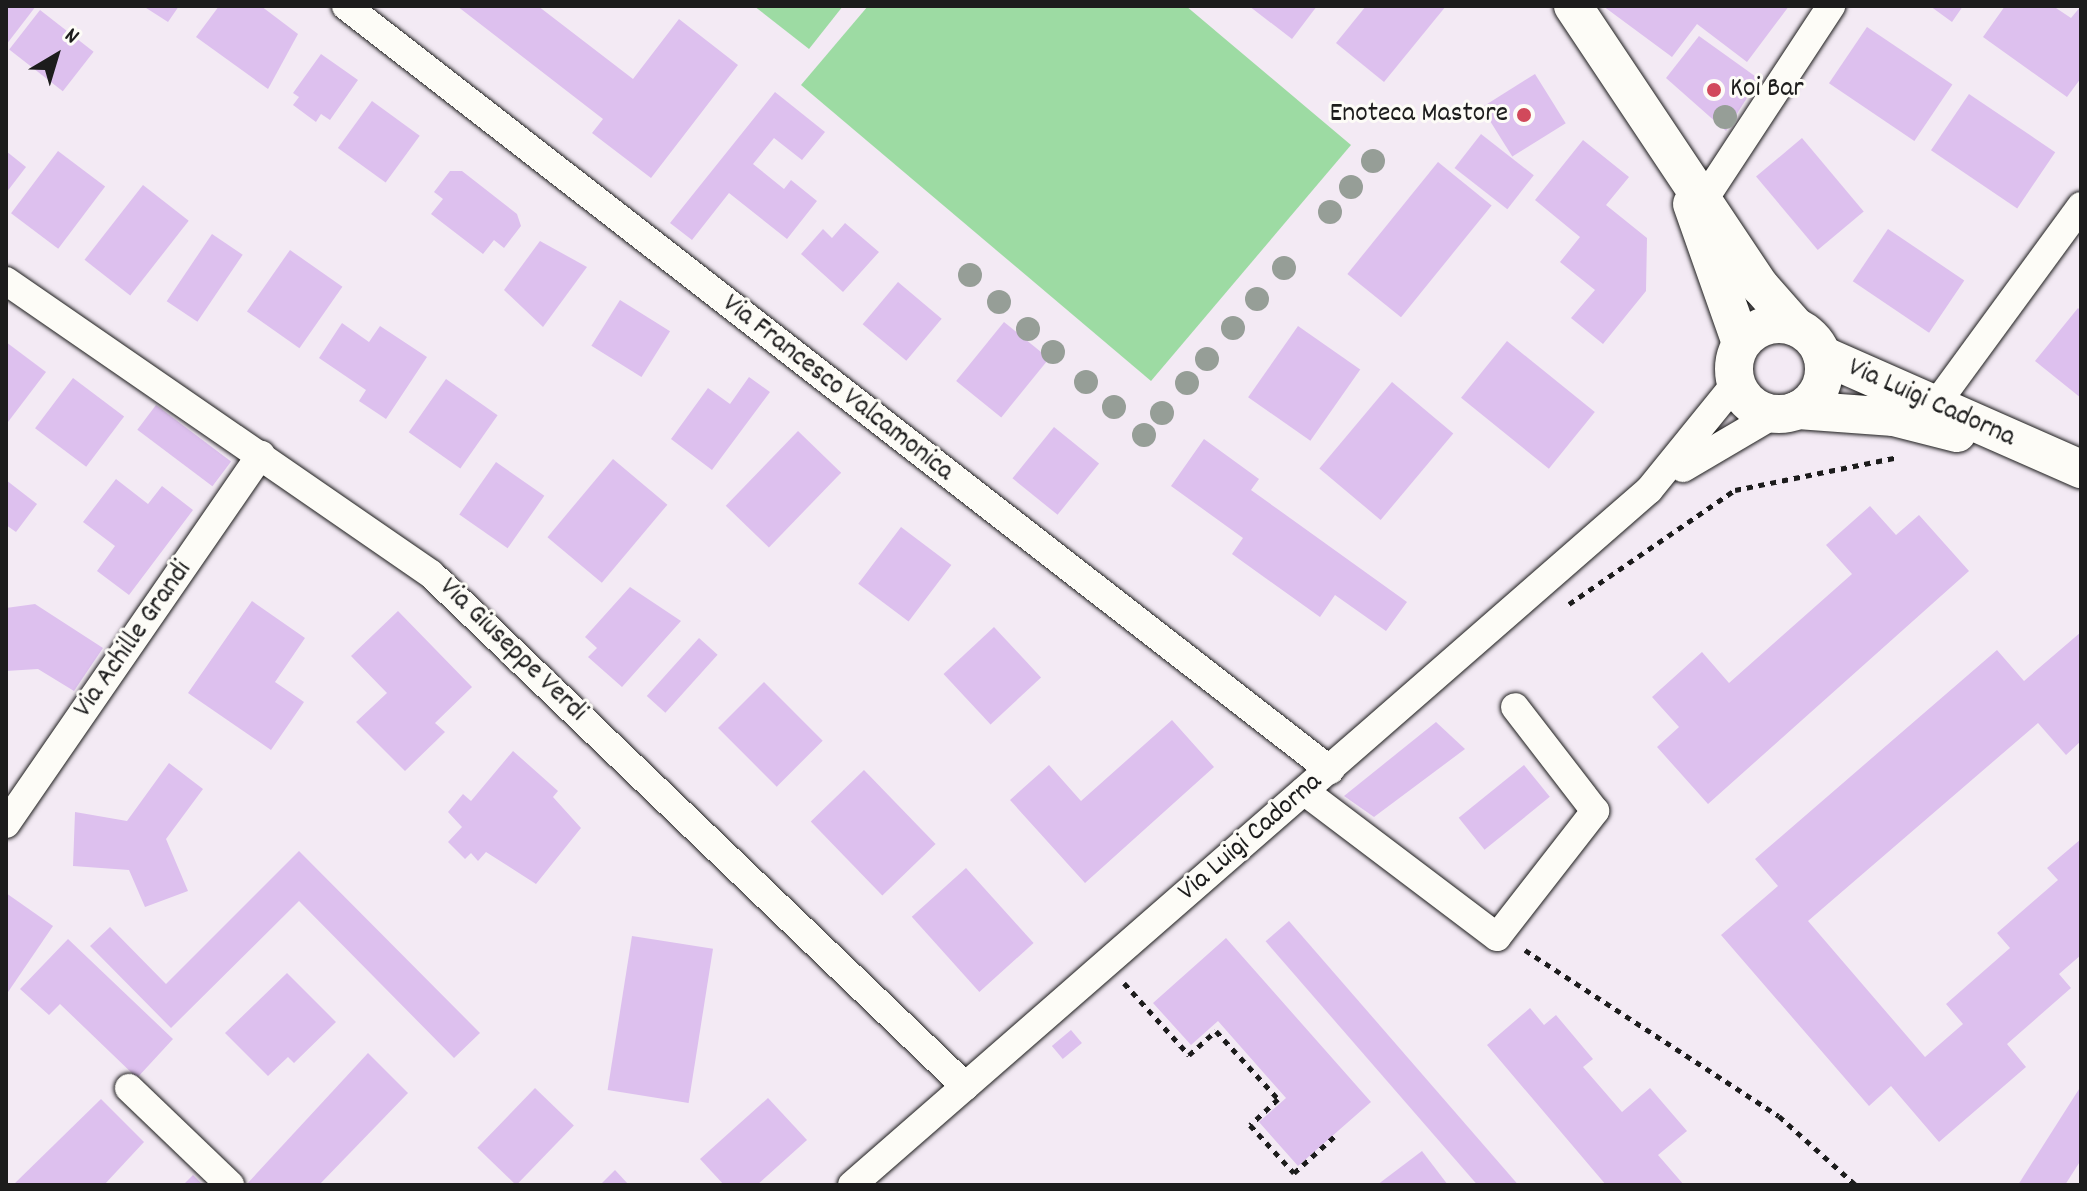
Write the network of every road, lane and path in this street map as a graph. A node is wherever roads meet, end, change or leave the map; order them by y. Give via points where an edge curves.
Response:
1 (346, 6) edge
2 (1573, 6) edge
3 (1831, 6) edge
4 (1693, 184) junction
5 (2081, 206) edge
6 (6, 281) edge
7 (1796, 327) junction
8 (1741, 343) junction
9 (1822, 355) junction
10 (1736, 383) junction
11 (1937, 403) junction
12 (1787, 412) junction
13 (2040, 454) junction
14 (261, 455) junction
15 (2081, 469) edge
16 (1649, 490) junction
17 (1515, 707) dead end
18 (1330, 770) junction
19 (1304, 791) junction
20 (6, 824) edge
21 (1497, 937) junction
22 (1124, 983) dead end
23 (965, 1086) junction
24 (129, 1088) dead end
25 (1337, 1134) dead end
26 (230, 1185) edge
27 (852, 1185) edge
28 (1856, 1185) edge

1 - 18 street, Via Francesco Valcamonica
2 - 4 street
3 - 4 street
4 - 7 street via 1760,286
4 - 8 street
5 - 11 street
6 - 14 street, Via Giuseppe Verdi
7 - 8 street via 1766,326
7 - 9 street
8 - 10 street
9 - 11 street, Via Luigi Cadorna
9 - 12 street via 1823,381
10 - 12 street via 1751,405
10 - 16 street, Via Luigi Cadorna
11 - 13 street, Via Luigi Cadorna
12 - 13 street, Via Luigi Cadorna via 1894,417
12 - 16 street, Via Luigi Cadorna
13 - 15 street, Via Luigi Cadorna
14 - 20 street, Via Achille Grandi
14 - 23 street, Via Giuseppe Verdi via 431,574
16 - 18 street, Via Luigi Cadorna
17 - 21 street via 1595,811
18 - 19 street, Via Luigi Cadorna
19 - 21 street
19 - 23 street, Via Luigi Cadorna
21 - 28 path via 1548,962 1779,1116
22 - 25 path via 1189,1055 1216,1031 1278,1099 1250,1125 1294,1173
23 - 27 street, Via Luigi Cadorna
24 - 26 street

